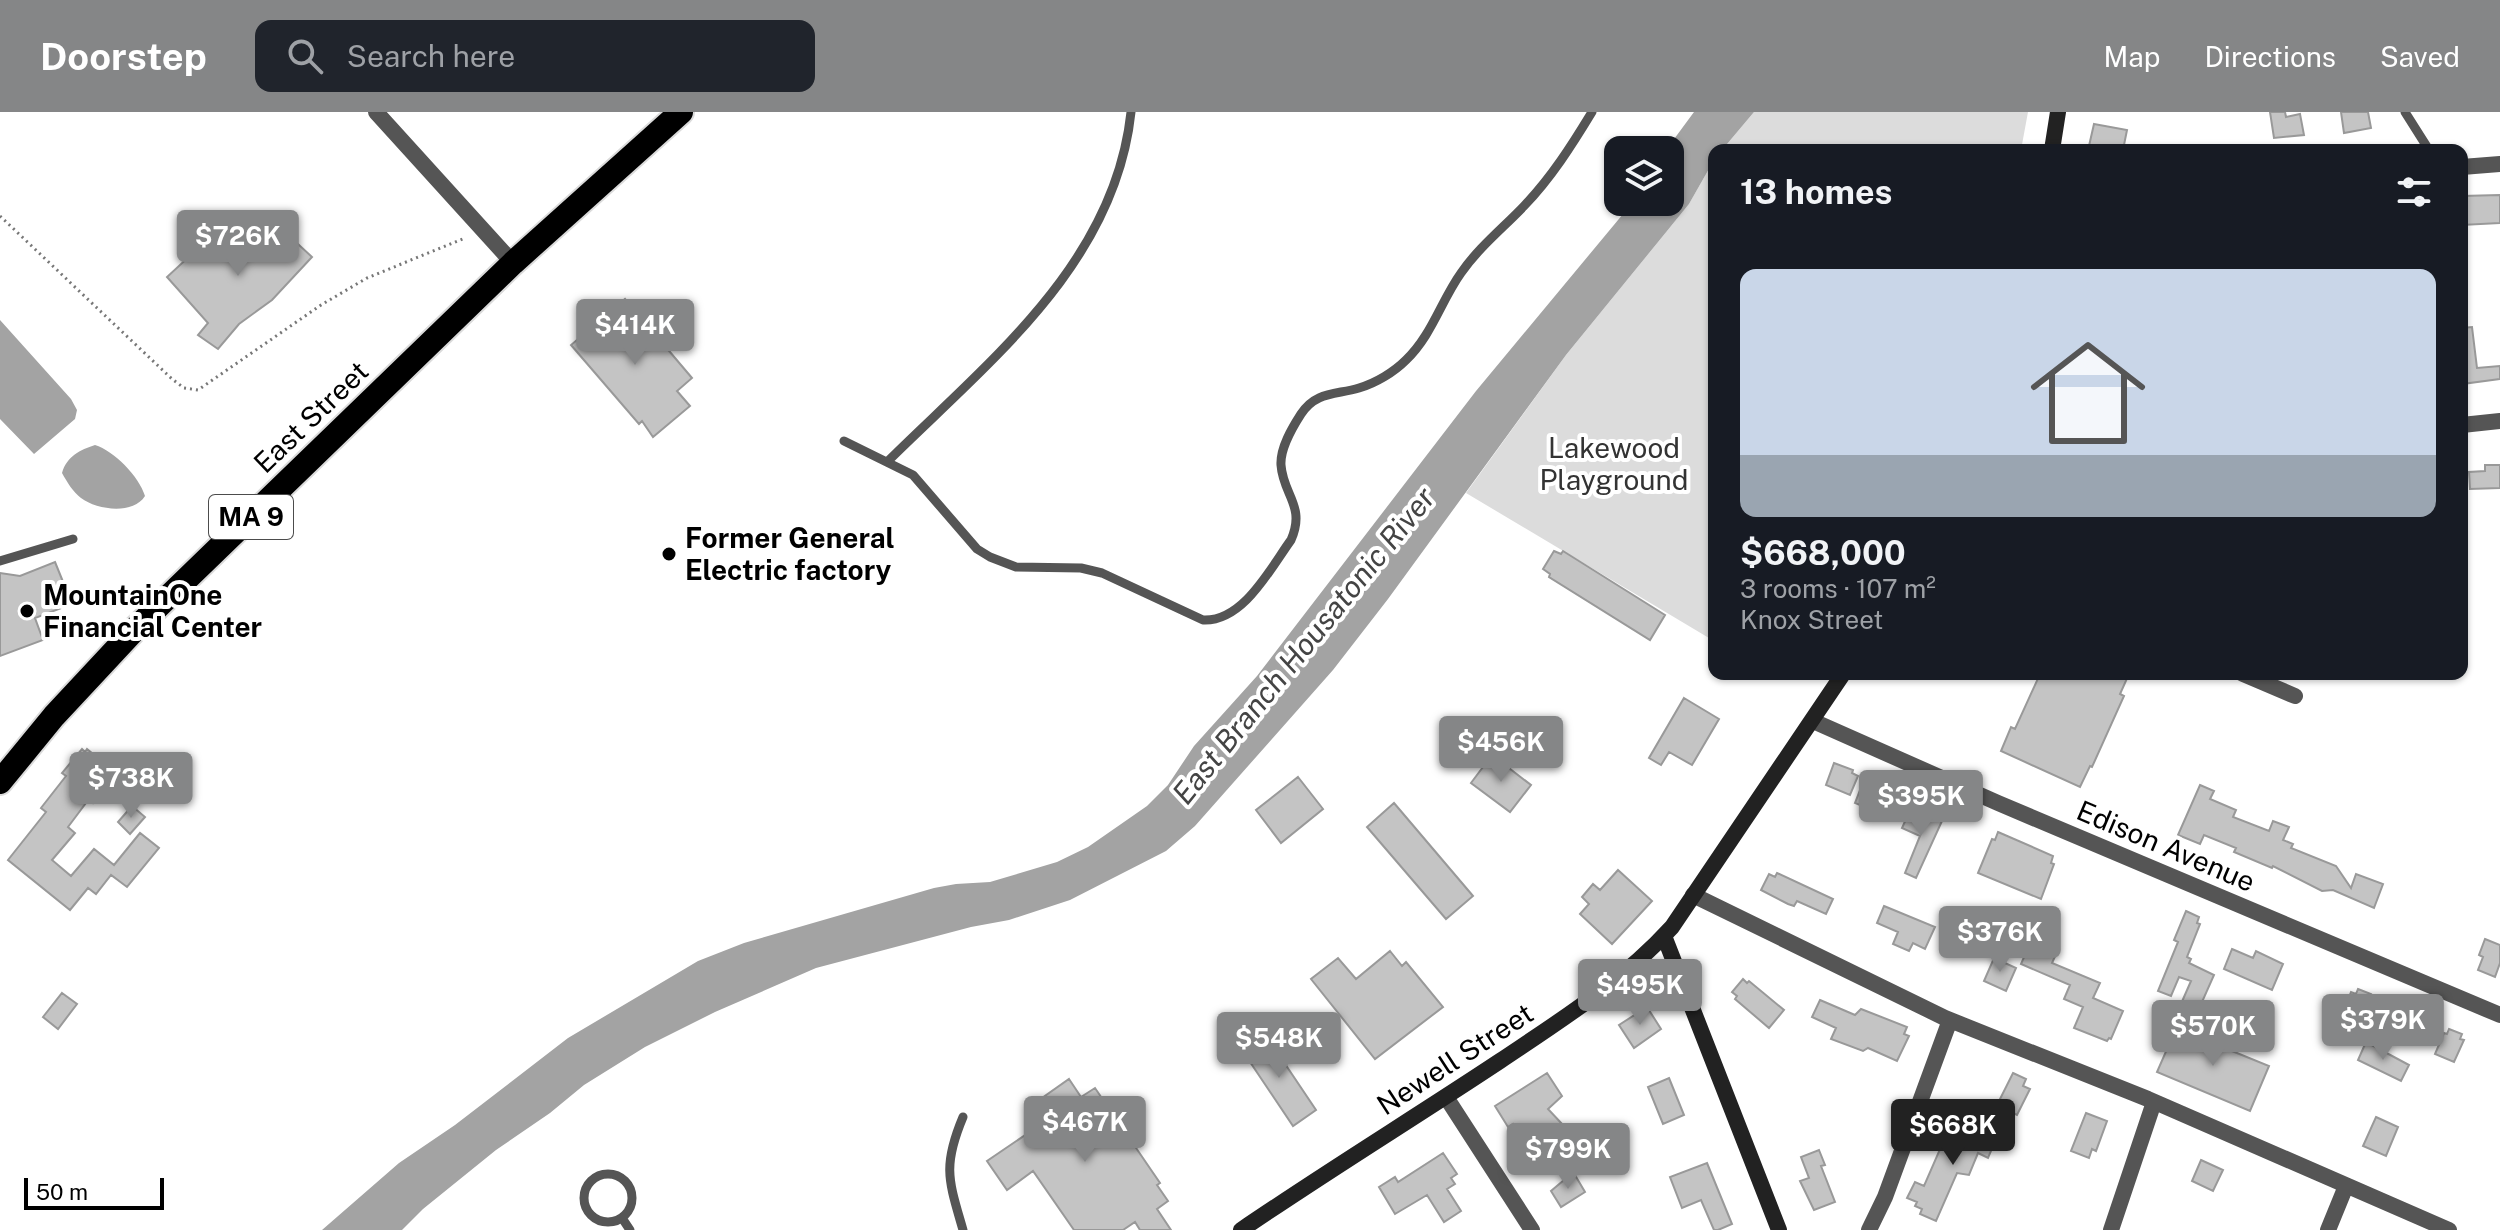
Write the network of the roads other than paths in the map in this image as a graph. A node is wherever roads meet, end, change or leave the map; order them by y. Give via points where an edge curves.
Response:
1 (376, 112) edge
2 (681, 112) edge
3 (1131, 112) edge
4 (1592, 112) edge
5 (2058, 112) edge
6 (2405, 112) edge
7 (2053, 144) edge
8 (2425, 144) edge
9 (2500, 164) edge
10 (2468, 167) edge
11 (513, 263) junction
12 (2500, 421) edge
13 (2468, 424) edge
14 (844, 441) dead end
15 (887, 462) junction
16 (73, 539) dead end
17 (0, 561) edge
18 (1839, 680) edge
19 (2257, 680) edge
20 (2295, 696) dead end
21 (1813, 721) junction
22 (0, 782) edge
23 (1693, 895) junction
24 (1664, 936) junction
25 (2500, 1015) edge
26 (1950, 1020) junction
27 (1446, 1097) junction
28 (2154, 1102) junction
29 (963, 1117) dead end
30 (2346, 1186) junction
31 (622, 1218) junction
32 (630, 1230) edge
33 (963, 1230) edge
34 (1241, 1230) edge
35 (1532, 1230) edge
36 (1779, 1230) edge
37 (1869, 1230) edge
38 (2111, 1230) edge
39 (2328, 1230) edge
40 (2449, 1230) edge

1 - 11 street
2 - 11 highway, East Street / MA 9
3 - 15 lane via 1106,205 1059,286
4 - 15 lane via 1545,182 1461,273 1427,335 1405,361 1363,387 1320,396 1306,406 1281,456 1296,529 1230,615 1203,620 1091,570 1034,569 1003,562 977,549 913,475
5 - 7 street
6 - 8 lane
9 - 10 street
11 - 22 highway, East Street / MA 9 via 137,627
12 - 13 street
14 - 15 lane
16 - 17 lane
18 - 21 street, Newell Street
19 - 20 street
21 - 23 street, Newell Street
21 - 25 street, Edison Avenue
23 - 24 street, Newell Street
23 - 26 street
24 - 27 street, Newell Street via 1617,982
24 - 36 street
26 - 28 street
26 - 37 street
27 - 34 street, Newell Street
27 - 35 street
28 - 30 street
28 - 38 street
29 - 33 lane via 951,1147 949,1180
30 - 39 street
30 - 40 street
31 - 31 lane via 632,1201 628,1185 615,1175 595,1178 585,1191 588,1212 606,1222
31 - 32 lane

